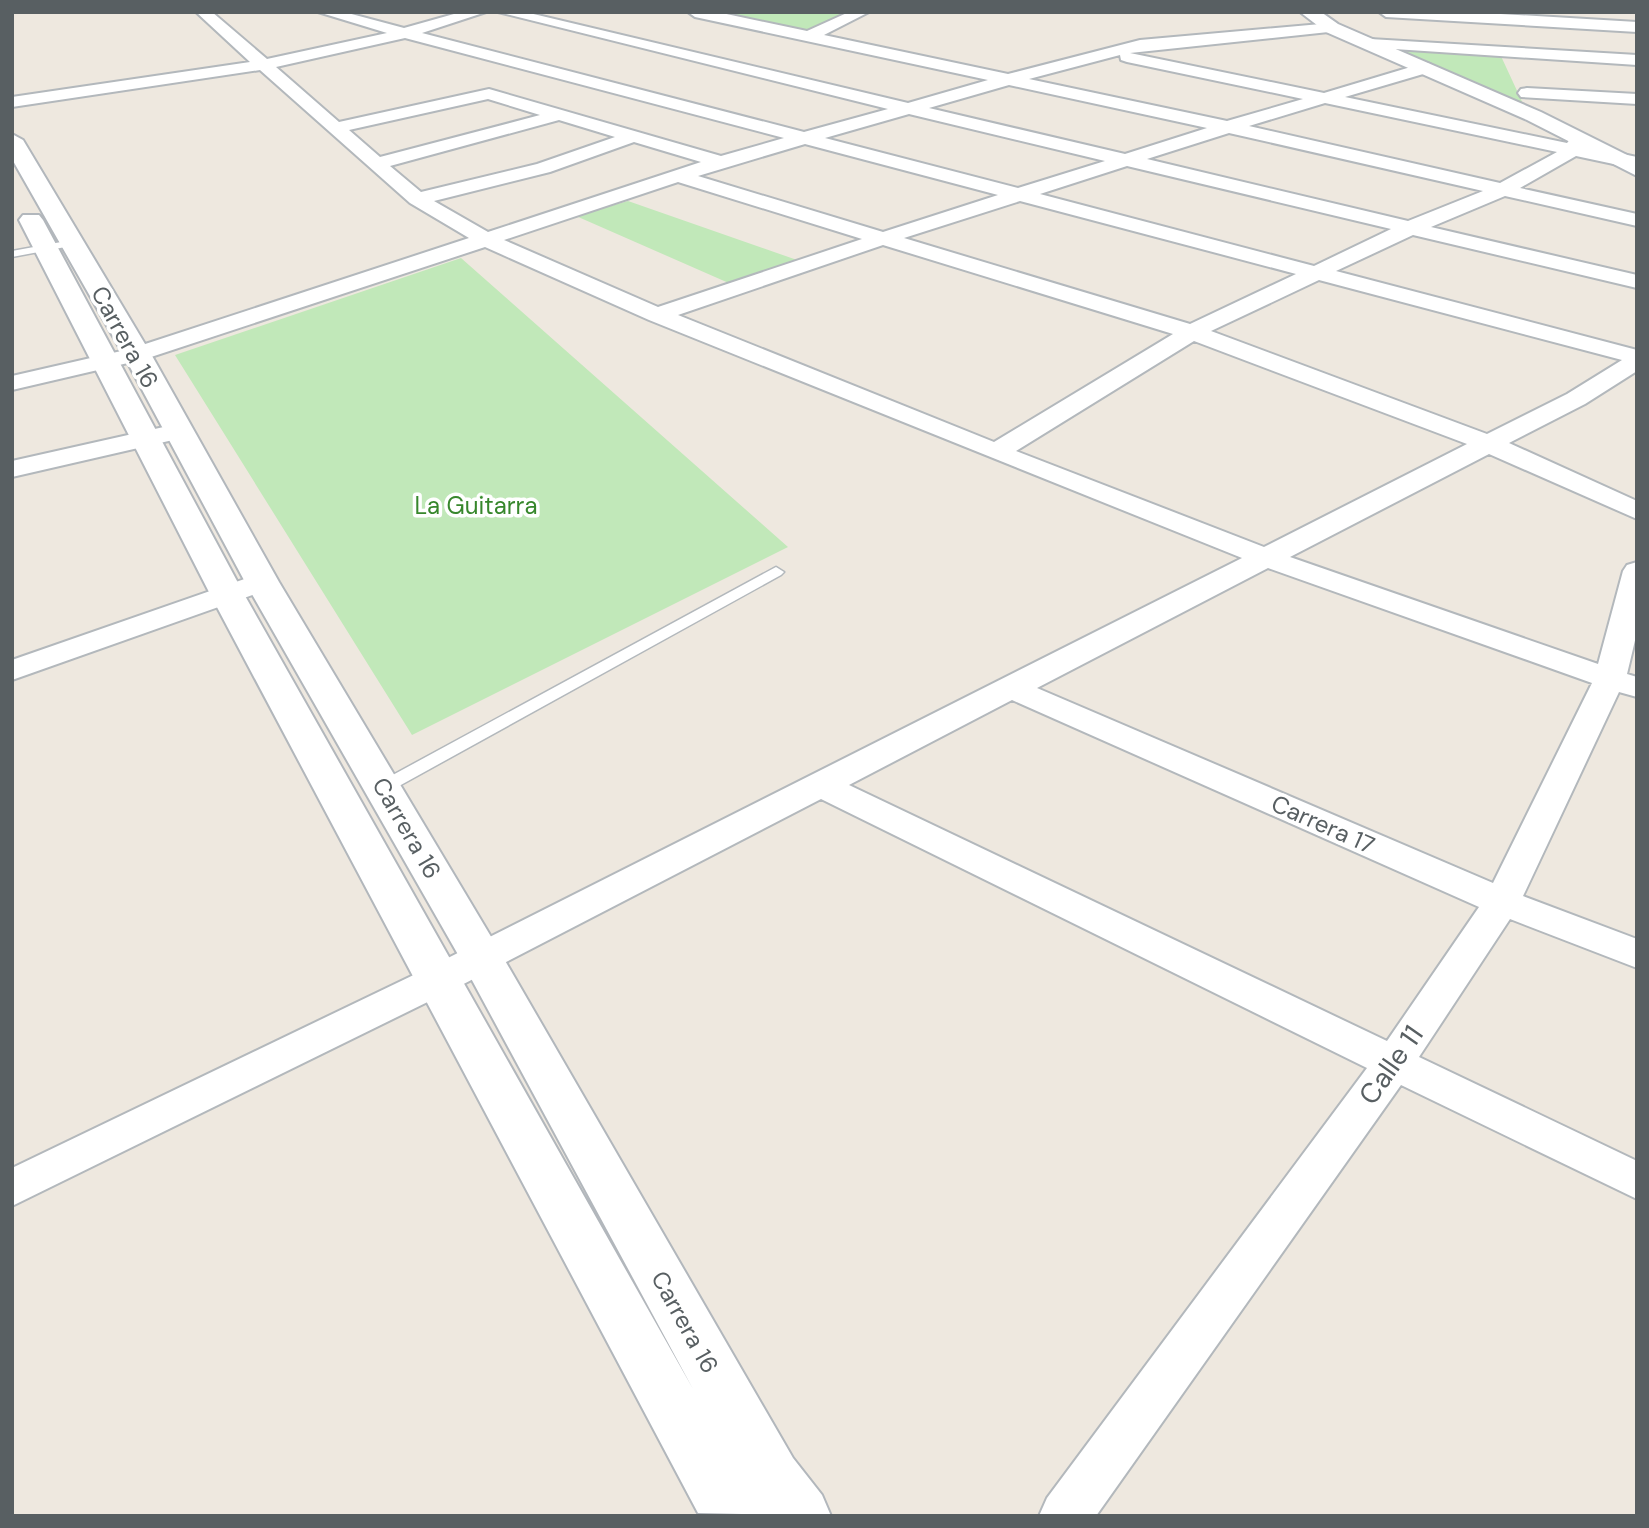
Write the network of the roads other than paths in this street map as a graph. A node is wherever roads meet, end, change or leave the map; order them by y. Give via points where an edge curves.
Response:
1 (203, 12) edge
2 (325, 12) edge
3 (479, 12) edge
4 (505, 12) edge
5 (695, 12) edge
6 (862, 12) edge
7 (1310, 12) edge
8 (1386, 12) edge
9 (1430, 13) edge
10 (1554, 17) edge
11 (1637, 27) edge
12 (1332, 29) junction
13 (405, 33) junction
14 (815, 39) junction
15 (1370, 44) junction
16 (787, 48) dead end
17 (1506, 52) junction
18 (1108, 53) junction
19 (749, 55) dead end
20 (1637, 60) edge
21 (712, 61) junction
22 (261, 65) junction
23 (1423, 68) junction
24 (685, 70) dead end
25 (1010, 79) junction
26 (645, 82) dead end
27 (619, 90) junction
28 (1527, 93) junction
29 (1323, 97) junction
30 (1637, 99) edge
31 (12, 102) edge
32 (906, 108) junction
33 (561, 114) junction
34 (1534, 116) junction
35 (1228, 127) junction
36 (334, 128) junction
37 (635, 136) junction
38 (802, 138) junction
39 (12, 140) edge
40 (1574, 146) junction
41 (1130, 159) junction
42 (721, 162) junction
43 (378, 163) junction
44 (1632, 165) edge
45 (681, 177) junction
46 (12, 184) edge
47 (1502, 190) junction
48 (1020, 196) junction
49 (417, 200) junction
50 (1637, 220) edge
51 (1410, 228) junction
52 (485, 239) junction
53 (881, 239) junction
54 (43, 248) edge
55 (1315, 274) junction
56 (1637, 282) edge
57 (657, 315) junction
58 (1192, 332) junction
59 (120, 359) junction
60 (1637, 359) edge
61 (12, 383) edge
62 (162, 435) junction
63 (1487, 443) junction
64 (996, 452) junction
65 (12, 469) edge
66 (1636, 510) edge
67 (1267, 558) junction
68 (1637, 571) edge
69 (776, 572) dead end
70 (244, 588) junction
71 (12, 671) edge
72 (1624, 683) edge
73 (1012, 688) junction
74 (821, 785) junction
75 (384, 787) junction
76 (1502, 902) junction
77 (1637, 954) edge
78 (481, 957) junction
79 (438, 980) junction
80 (1393, 1064) junction
81 (1637, 1181) edge
82 (12, 1188) edge
83 (736, 1516) edge
84 (801, 1516) edge
85 (1065, 1516) edge

1 - 22 street
2 - 13 street
3 - 13 street
4 - 21 street
5 - 14 street
6 - 14 street
7 - 12 main road
8 - 9 street
9 - 10 street
10 - 11 street
12 - 15 main road
12 - 18 street via 1140,46
13 - 22 street
13 - 27 street
14 - 16 street
14 - 25 street
15 - 17 street
15 - 23 main road
17 - 20 street
17 - 28 street
18 - 25 street
18 - 29 street
19 - 21 street
21 - 24 street
21 - 32 street
22 - 31 street
22 - 36 street
23 - 29 street
23 - 34 main road
25 - 32 street
25 - 35 street
26 - 27 street
27 - 38 street
28 - 30 street
28 - 34 street
29 - 35 street
29 - 40 street
32 - 38 street
32 - 41 street
33 - 36 street via 489,93
33 - 37 street
33 - 43 street
34 - 40 main road
35 - 41 street
35 - 47 street
36 - 43 street
37 - 42 street
37 - 49 street via 543,168
38 - 42 street
38 - 48 street
39 - 54 main road, Carrera 16
40 - 44 main road
40 - 47 street
41 - 48 street
41 - 51 street
42 - 45 street
43 - 49 street
45 - 52 street
45 - 53 street
46 - 54 main road, Carrera 16
47 - 50 street
47 - 51 street
48 - 53 street
48 - 55 street
49 - 52 street
51 - 55 street
51 - 56 street
52 - 57 street
52 - 59 street
53 - 57 street
53 - 58 street
54 - 59 main road, Carrera 16
55 - 58 street
55 - 60 street
57 - 64 street
58 - 63 street
58 - 64 street
59 - 61 street
59 - 62 main road, Carrera 16
60 - 63 street via 1576,399
62 - 65 street
62 - 70 main road, Carrera 16
63 - 66 street
63 - 67 street
64 - 67 street
67 - 72 street
67 - 73 street
68 - 72 street, Calle 11
69 - 75 lane
70 - 71 street
70 - 75 main road, Carrera 16
70 - 79 main road, Carrera 16
72 - 76 street, Calle 11
73 - 74 street
73 - 76 street, Carrera 17
74 - 78 street
74 - 80 street
75 - 78 main road, Carrera 16
76 - 77 street, Carrera 17
76 - 80 street, Calle 11
78 - 79 street
78 - 84 main road, Carrera 16 via 772,1478
79 - 82 street
79 - 83 main road, Carrera 16 via 719,1493
80 - 81 street
80 - 85 street, Calle 11

